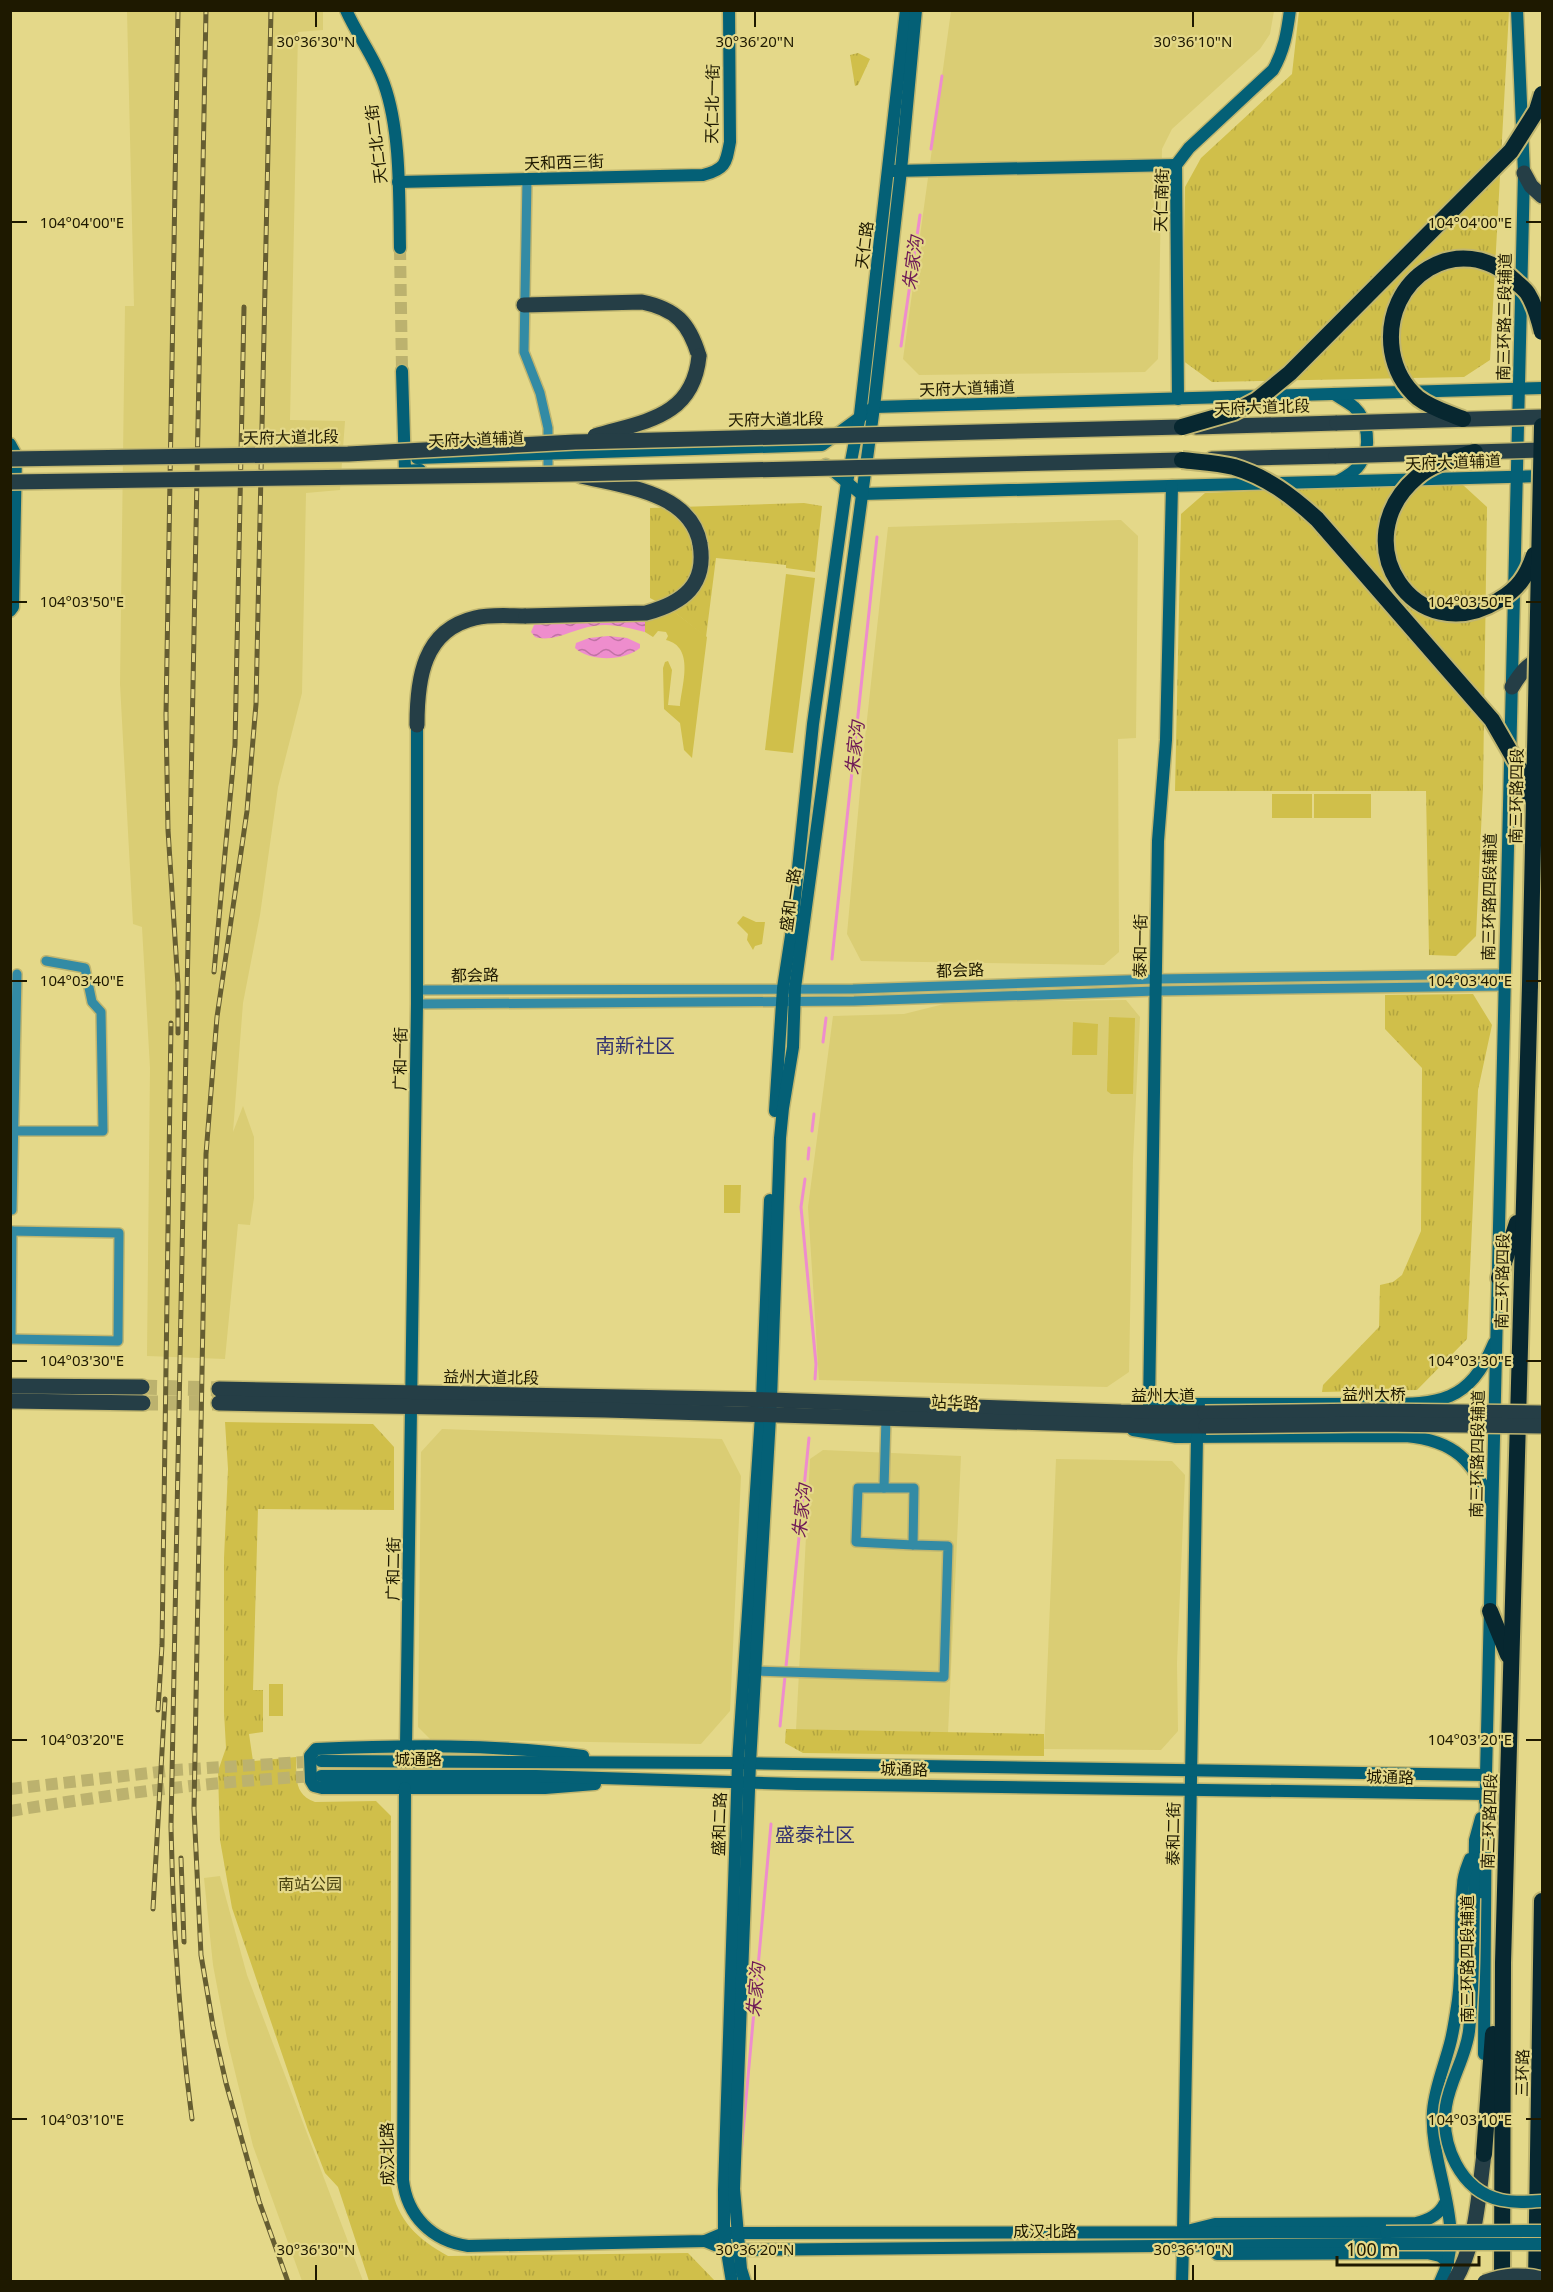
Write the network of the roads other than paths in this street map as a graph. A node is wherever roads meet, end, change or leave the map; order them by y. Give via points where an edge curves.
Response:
1 (346, 10) edge
2 (729, 10) edge
3 (906, 10) edge
4 (916, 10) edge
5 (1290, 10) edge
6 (1517, 10) edge
7 (1542, 94) edge
8 (726, 162) joint
9 (1176, 165) junction
10 (895, 171) junction
11 (1524, 172) junction
12 (527, 180) junction
13 (398, 182) junction
14 (1542, 196) edge
15 (400, 248) tunnel mouth
16 (524, 305) junction
17 (1542, 332) edge
18 (402, 371) tunnel mouth
19 (1518, 388) junction
20 (1542, 388) edge
21 (1334, 394) junction
22 (1178, 399) junction
23 (1542, 405) edge
24 (874, 407) junction
25 (860, 416) junction
26 (1542, 417) edge
27 (1463, 419) junction
28 (1542, 426) edge
29 (1182, 427) junction
30 (575, 442) junction
31 (10, 444) edge
32 (1517, 444) joint
33 (1542, 450) edge
34 (1475, 452) junction
35 (547, 453) junction
36 (10, 459) edge
37 (1182, 460) junction
38 (405, 464) junction
39 (548, 467) junction
40 (572, 474) junction
41 (1542, 476) edge
42 (1516, 477) junction
43 (10, 482) edge
44 (847, 482) junction
45 (1337, 482) junction
46 (1172, 486) junction
47 (861, 494) junction
48 (1539, 538) junction
49 (10, 610) edge
50 (1542, 658) edge
51 (1512, 687) junction
52 (417, 725) joint
53 (1534, 804) junction
54 (46, 961) dead end
55 (17, 974) dead end
56 (1504, 980) junction
57 (1156, 985) junction
58 (789, 988) junction
59 (417, 990) junction
60 (788, 1001) junction
61 (417, 1004) junction
62 (12, 1131) edge
63 (1522, 1205) junction
64 (12, 1210) dead end
65 (11, 1231) edge
66 (1499, 1278) junction
67 (1497, 1336) junction
68 (11, 1339) edge
69 (10, 1386) edge
70 (142, 1387) tunnel mouth
71 (219, 1396) tunnel mouth
72 (412, 1400) junction
73 (10, 1401) edge
74 (1430, 1402) junction
75 (143, 1403) tunnel mouth
76 (1149, 1406) junction
77 (766, 1407) junction
78 (1542, 1413) edge
79 (886, 1418) junction
80 (1121, 1419) junction
81 (1203, 1425) junction
82 (1149, 1426) joint
83 (1542, 1426) edge
84 (1424, 1438) junction
85 (884, 1488) junction
86 (1494, 1505) junction
87 (913, 1545) junction
88 (1490, 1611) junction
89 (1511, 1663) junction
90 (755, 1671) junction
91 (406, 1746) junction
92 (321, 1761) tunnel mouth
93 (637, 1763) junction
94 (744, 1763) junction
95 (1191, 1770) junction
96 (1486, 1774) junction
97 (321, 1776) tunnel mouth
98 (637, 1778) junction
99 (743, 1782) junction
100 (405, 1788) junction
101 (1191, 1790) junction
102 (1486, 1794) junction
103 (1475, 1840) junction
104 (1506, 1857) junction
105 (1542, 1902) edge
106 (1484, 2154) junction
107 (1542, 2201) edge
108 (1445, 2203) junction
109 (1542, 2231) edge
110 (1183, 2232) junction
111 (730, 2233) junction
112 (1386, 2238) junction
113 (705, 2241) junction
114 (1542, 2244) edge
115 (1183, 2246) junction
116 (733, 2249) junction
117 (1448, 2262) junction
118 (1542, 2279) edge
119 (732, 2282) edge
120 (745, 2282) edge
121 (1182, 2282) edge
122 (1440, 2282) edge
123 (1454, 2282) edge
124 (1485, 2282) edge
125 (1502, 2282) edge
126 (1536, 2282) edge

1 - 13 street, 天仁北二街 via 384,83
2 - 8 street, 天仁北一街 via 730,142
3 - 10 street, 天仁路
4 - 10 street, 天仁路
5 - 9 street, 天仁南街 via 1282,54 1273,70 1189,148
6 - 11 street, 南三环路三段辅道
7 - 29 highway, bridge via 1537,110 1511,151 1290,373 1257,400 1234,412
8 - 12 street, 天和西三街 via 717,171 703,175
9 - 10 street
9 - 22 street, 天仁南街
10 - 24 street, 天仁路
10 - 25 street, 天仁路
11 - 14 main road
11 - 19 street, 南三环路三段辅道
12 - 13 street, 天和西三街
12 - 16 street
13 - 15 street, 天仁北二街
16 - 30 main road, bridge via 642,302 672,312 693,337 699,356 697,374 678,405 662,416
16 - 35 street via 524,352 548,428
17 - 27 highway, bridge via 1528,294 1508,274 1489,263 1445,261 1422,271 1404,289 1393,312 1390,337 1401,378 1418,398
18 - 38 street
19 - 20 street, 天府大道辅道
19 - 21 street, 天府大道辅道
19 - 32 street, 南三环路三段辅道
21 - 22 street, 天府大道辅道
21 - 45 street via 1353,406 1367,433 1361,464
22 - 24 street, 天府大道辅道
23 - 28 highway, 南三环路四段, bridge
24 - 25 street, 天府大道辅道
24 - 47 street, 盛和一路
25 - 35 street, 天府大道辅道 via 822,445
25 - 44 street, 天仁路
26 - 27 main road, 天府大道北段, bridge
27 - 29 main road, 天府大道北段, bridge
28 - 48 highway, 南三环路四段, bridge
29 - 30 main road, 天府大道北段, bridge
30 - 36 main road, 天府大道北段, bridge via 348,454
31 - 49 street via 16,455
32 - 42 street, 南三环路四段辅道
33 - 34 main road, bridge
34 - 37 main road, bridge
34 - 48 highway, bridge via 1434,466 1418,476 1399,495 1390,512 1385,532 1386,556 1404,591 1436,611 1476,611 1520,585
35 - 38 street, 天府大道辅道
35 - 39 street
37 - 40 main road, bridge
37 - 53 highway, bridge via 1232,466 1259,476 1288,493 1317,519 1492,720 1519,767
38 - 39 street, 天府大道辅道
39 - 44 street, 天府大道辅道 via 821,461
40 - 43 main road, bridge
40 - 52 main road, bridge via 645,492 685,514 699,538 702,563 695,584 680,600 646,613 478,617 461,622 437,641 423,666
41 - 42 street, 天府大道辅道
42 - 45 street, 天府大道辅道
42 - 51 street, 南三环路四段辅道
44 - 47 street, 天府大道辅道
44 - 58 street, 盛和一路 via 813,724
45 - 46 street, 天府大道辅道
46 - 47 street, 天府大道辅道
46 - 57 street, 泰和一街
47 - 58 street, 盛和一路
48 - 53 highway, 南三环路四段, bridge
50 - 51 main road via 1522,671
51 - 56 street, 南三环路四段辅道
52 - 59 street, 广和一街
53 - 63 highway, 南三环路四段, bridge
54 - 62 street via 85,968 92,1002 101,1012 103,1131
55 - 62 street
56 - 57 street, 都会路
56 - 66 street, 南三环路四段辅道
57 - 58 street, 都会路
57 - 60 street, 都会路
57 - 76 street, 泰和一街
58 - 59 street, 都会路
58 - 60 street, 盛和一路
59 - 61 street, 广和一街
60 - 61 street, 都会路
60 - 77 street, 盛和一路 via 794,1047 780,1138
61 - 72 street, 广和一街
62 - 64 street
63 - 66 highway
63 - 89 highway, 南三环路四段
65 - 68 street
65 - 68 street via 119,1233 118,1341
66 - 67 street, 南三环路四段辅道
67 - 74 street via 1485,1365 1473,1379 1452,1395
67 - 86 street, 南三环路四段辅道
69 - 70 main road
71 - 72 main road, 益州大道北段
72 - 77 main road, 益州大道北段
72 - 91 street, 广和二街
73 - 75 main road
74 - 76 street
74 - 84 street via 1440,1407 1444,1420 1442,1428
76 - 80 street
77 - 79 main road, 站华路
77 - 80 main road, 站华路
77 - 90 street
77 - 94 street
78 - 81 main road, 益州大桥, bridge via 1374,1411
79 - 80 main road, 站华路
79 - 85 street
80 - 81 main road, 益州大道
80 - 81 street via 1159,1435
80 - 82 main road, 站华路
81 - 82 main road, 益州大道
81 - 83 main road, 益州大桥, bridge
81 - 84 street
81 - 95 street, 泰和二街
84 - 86 street via 1464,1457
85 - 87 street via 914,1488
85 - 87 street via 858,1488 856,1542
86 - 88 street, 南三环路四段辅道
87 - 90 street via 948,1546 944,1677
88 - 89 highway
88 - 96 street, 南三环路四段辅道
89 - 104 highway, 南三环路四段
90 - 94 street
91 - 93 street via 541,1750
91 - 100 street via 316,1749 310,1756 314,1786
92 - 93 street, 城通路
93 - 94 street, 城通路
94 - 95 street, 城通路
94 - 99 street
95 - 96 street, 城通路
95 - 101 street, 泰和二街
96 - 102 street, 南三环路四段辅道
97 - 98 street, 城通路
98 - 99 street, 城通路
98 - 100 street via 545,1788
99 - 101 street, 城通路
99 - 111 street
100 - 113 street, 成汉北路 via 402,2170 411,2211 434,2234 468,2246
101 - 102 street, 城通路
101 - 110 street, 泰和二街
102 - 103 street
102 - 106 street, 南三环路四段辅道
103 - 107 street, bridge via 1469,2035 1446,2107 1448,2148 1467,2178 1483,2192 1499,2200
103 - 108 street via 1463,1884 1458,2000 1433,2112 1433,2142
104 - 106 highway
104 - 125 highway, 南三环路四段
105 - 126 highway, 三环路
106 - 123 main road, 南三环路四段辅道 via 1472,2241
108 - 110 street via 1428,2220 1416,2223 1215,2224
108 - 117 street via 1452,2239
109 - 112 street, bridge
110 - 111 street, 成汉北路
110 - 112 street, 成汉北路
111 - 113 street, 成汉北路
111 - 116 street
112 - 114 street, bridge
112 - 115 street, 成汉北路
113 - 116 street, 成汉北路
115 - 116 street, 成汉北路
115 - 117 street via 1211,2254 1427,2253
115 - 121 street
116 - 119 street
116 - 120 street
117 - 122 street
118 - 124 main road, bridge via 1517,2275

